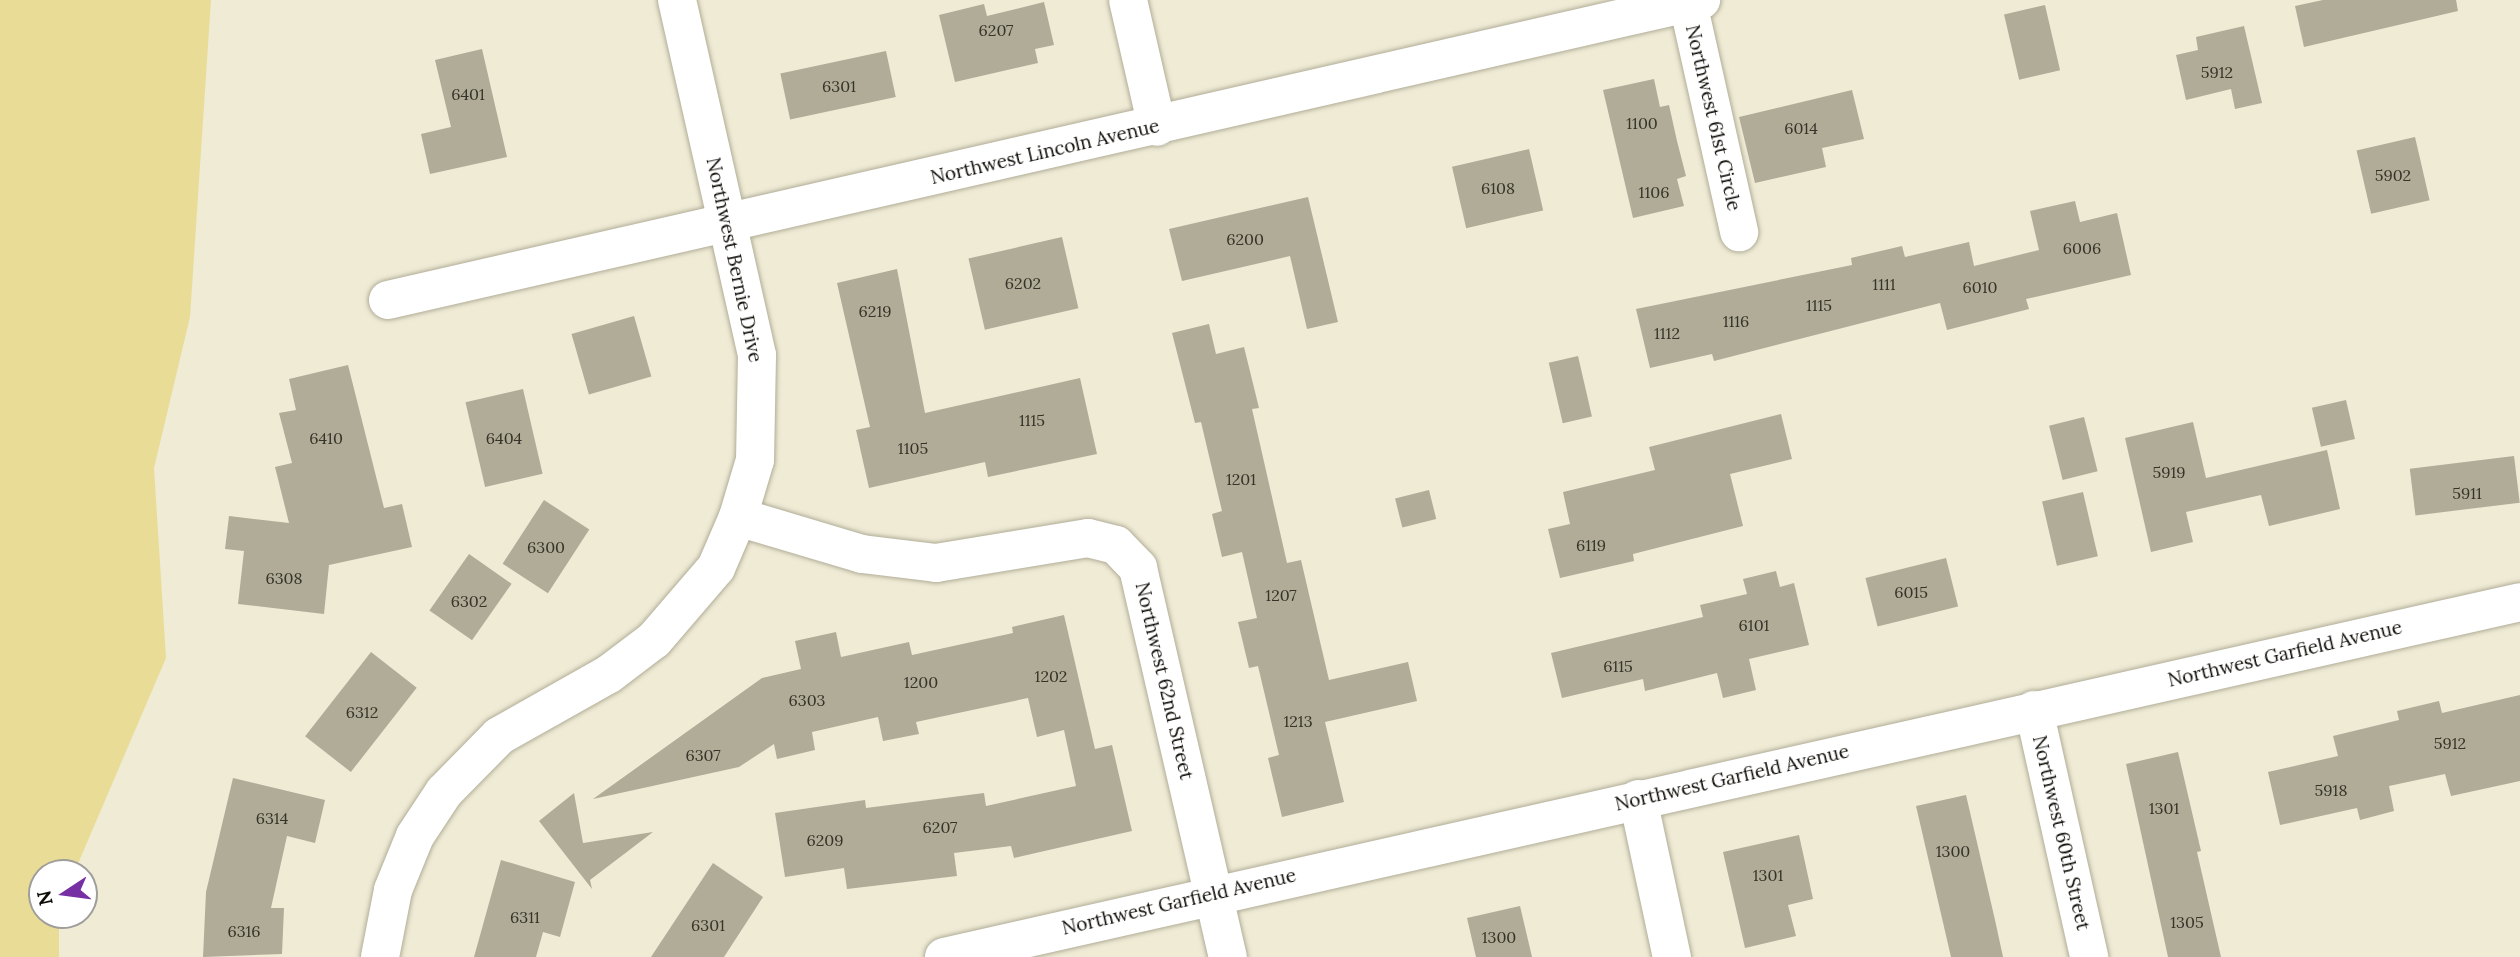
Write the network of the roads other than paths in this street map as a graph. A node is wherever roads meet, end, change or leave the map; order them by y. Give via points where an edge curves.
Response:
1 (677, 0) edge
2 (1128, 0) edge
3 (1695, 2) edge
4 (1157, 127) junction
5 (729, 224) junction
6 (1739, 232) dead end
7 (388, 300) dead end
8 (738, 517) junction
9 (2520, 602) edge
10 (2034, 710) junction
11 (1638, 799) junction
12 (1213, 893) junction
13 (380, 957) edge
14 (944, 957) edge
15 (1228, 957) edge
16 (1672, 957) edge
17 (2089, 957) edge

1 - 5 street, Northwest Bernie Drive
2 - 4 street
3 - 4 street, Northwest Lincoln Avenue
3 - 6 street, Northwest 61st Circle
4 - 5 street, Northwest Lincoln Avenue
5 - 7 street, Northwest Lincoln Avenue
5 - 8 street, Northwest Bernie Drive via 757,355 759,405 755,460
8 - 12 street, Northwest 62nd Street via 862,554 936,563 1088,538 1116,545 1138,568
8 - 13 street, Northwest Bernie Drive via 716,568 654,640 609,674 499,736 444,792 415,836 397,879
9 - 10 street, Northwest Garfield Avenue
10 - 11 street, Northwest Garfield Avenue
10 - 17 street, Northwest 60th Street
11 - 12 street, Northwest Garfield Avenue
11 - 16 street
12 - 14 street, Northwest Garfield Avenue
12 - 15 street, Northwest 62nd Street

